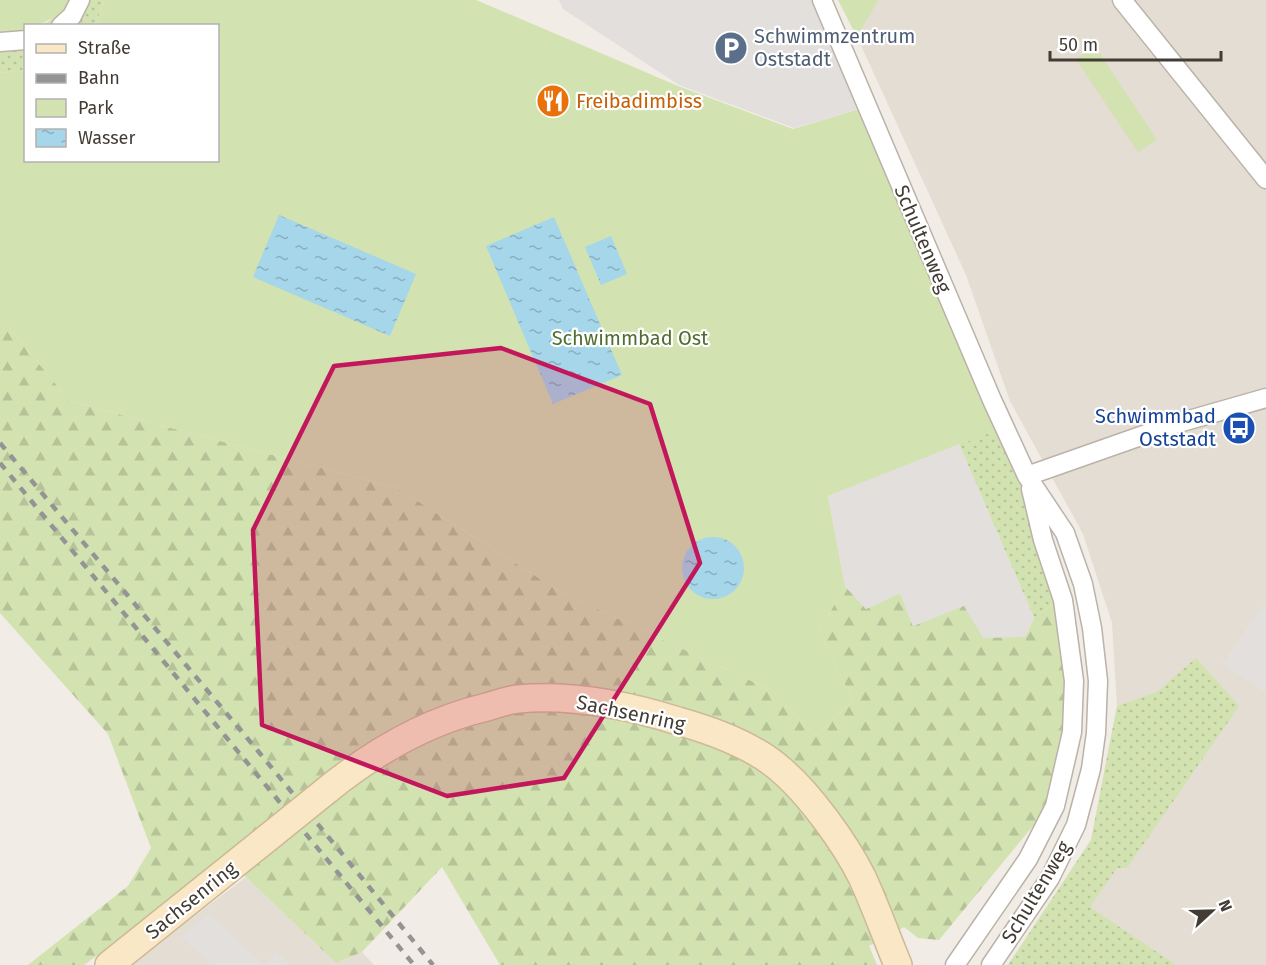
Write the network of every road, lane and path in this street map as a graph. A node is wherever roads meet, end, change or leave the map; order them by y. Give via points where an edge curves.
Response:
1 (80, 0) edge
2 (822, 0) edge
3 (1122, 0) edge
4 (63, 24) edge
5 (24, 40) edge
6 (0, 42) edge
7 (1266, 179) edge
8 (1266, 398) edge
9 (1027, 476) junction
10 (109, 965) edge
11 (898, 965) edge
12 (956, 965) edge
13 (991, 965) edge

1 - 4 street
2 - 9 street, Schultenweg
3 - 7 street
5 - 6 street
8 - 9 street via 1175,424
9 - 12 street, Schultenweg via 1063,600 1074,681 1072,732 1055,806 1028,859
9 - 13 street, Schultenweg via 1065,533 1083,584 1098,681 1096,733 1076,825 1050,878
10 - 11 street, Sachsenring, bridge via 372,755 429,726 517,699 586,700 654,713 748,748 780,768 843,844 862,876

